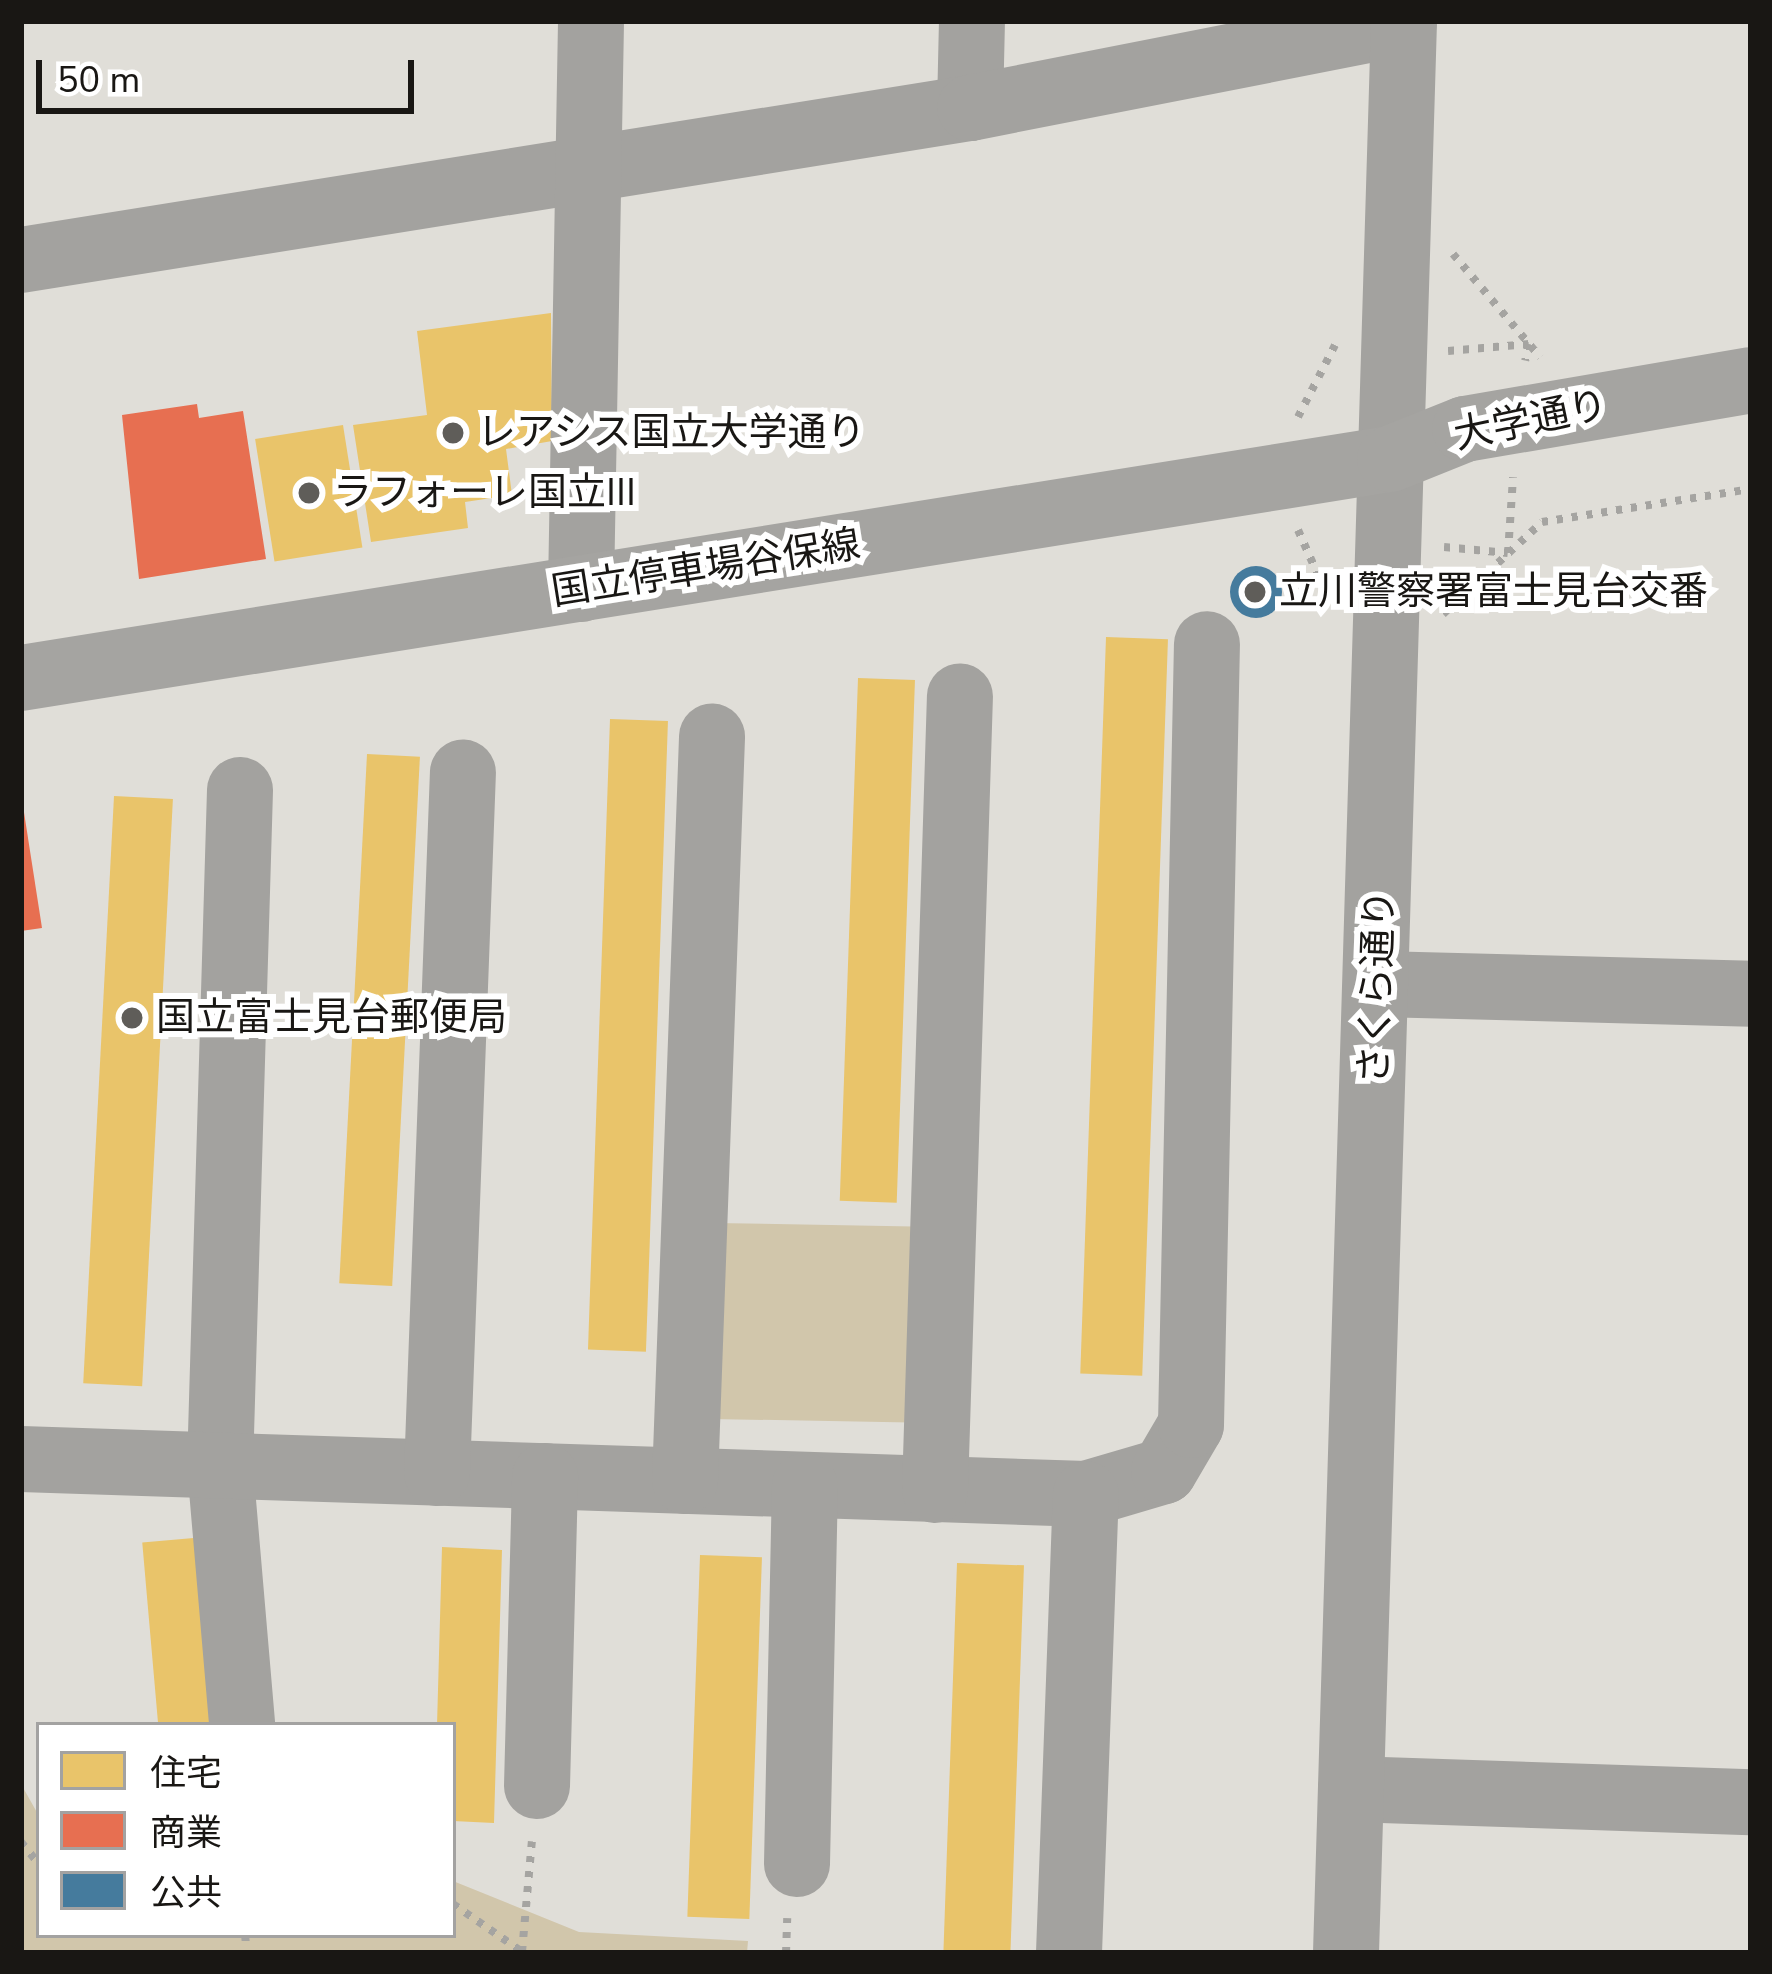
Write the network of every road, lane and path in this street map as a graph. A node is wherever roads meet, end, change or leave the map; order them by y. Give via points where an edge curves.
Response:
1 (591, 21) edge
2 (972, 21) edge
3 (1404, 22) edge
4 (970, 108) junction
5 (589, 172) junction
6 (1444, 243) dead end
7 (21, 260) edge
8 (1529, 344) junction
9 (1449, 351) dead end
10 (1546, 366) dead end
11 (1322, 371) dead end
12 (1751, 380) edge
13 (1751, 422) edge
14 (1288, 436) dead end
15 (1390, 459) junction
16 (1751, 489) edge
17 (1511, 503) dead end
18 (1290, 512) dead end
19 (1440, 547) dead end
20 (1508, 554) junction
21 (1321, 581) dead end
22 (581, 589) junction
23 (1432, 623) dead end
24 (1207, 644) dead end
25 (21, 679) edge
26 (960, 696) dead end
27 (712, 736) dead end
28 (463, 772) dead end
29 (240, 790) dead end
30 (1378, 984) junction
31 (1751, 985) edge
32 (1751, 994) edge
33 (21, 1459) edge
34 (220, 1466) junction
35 (437, 1473) junction
36 (545, 1476) junction
37 (685, 1481) junction
38 (805, 1486) junction
39 (934, 1490) junction
40 (1086, 1494) junction
41 (242, 1722) edge
42 (537, 1786) joint
43 (1351, 1789) junction
44 (1751, 1802) edge
45 (797, 1864) dead end
46 (456, 1906) edge
47 (523, 1953) edge
48 (1069, 1953) edge
49 (1346, 1953) edge

1 - 5 street
2 - 4 street
3 - 4 street
3 - 15 street, さくら通り
4 - 5 street
5 - 7 street
5 - 22 street
6 - 8 path
8 - 9 path
8 - 10 path
11 - 14 path
12 - 15 main road, 大学通り via 1465,429
13 - 15 main road, 大学通り via 1481,466
15 - 22 main road, 国立停車場谷保線
15 - 30 street, さくら通り
16 - 20 path via 1542,522
17 - 20 path
18 - 21 path
19 - 20 path
20 - 23 path
22 - 25 main road, 国立停車場谷保線
24 - 40 street via 1191,1425 1164,1471
26 - 39 street
27 - 37 street
28 - 35 street
29 - 34 street
30 - 32 street
30 - 43 street, さくら通り
31 - 32 street
33 - 34 street
34 - 35 street
34 - 41 street
35 - 36 street
36 - 37 street
36 - 42 street
37 - 38 street
38 - 39 street
38 - 45 street
39 - 40 street
40 - 48 street
42 - 47 path
43 - 44 street
43 - 49 street, さくら通り
46 - 47 path

